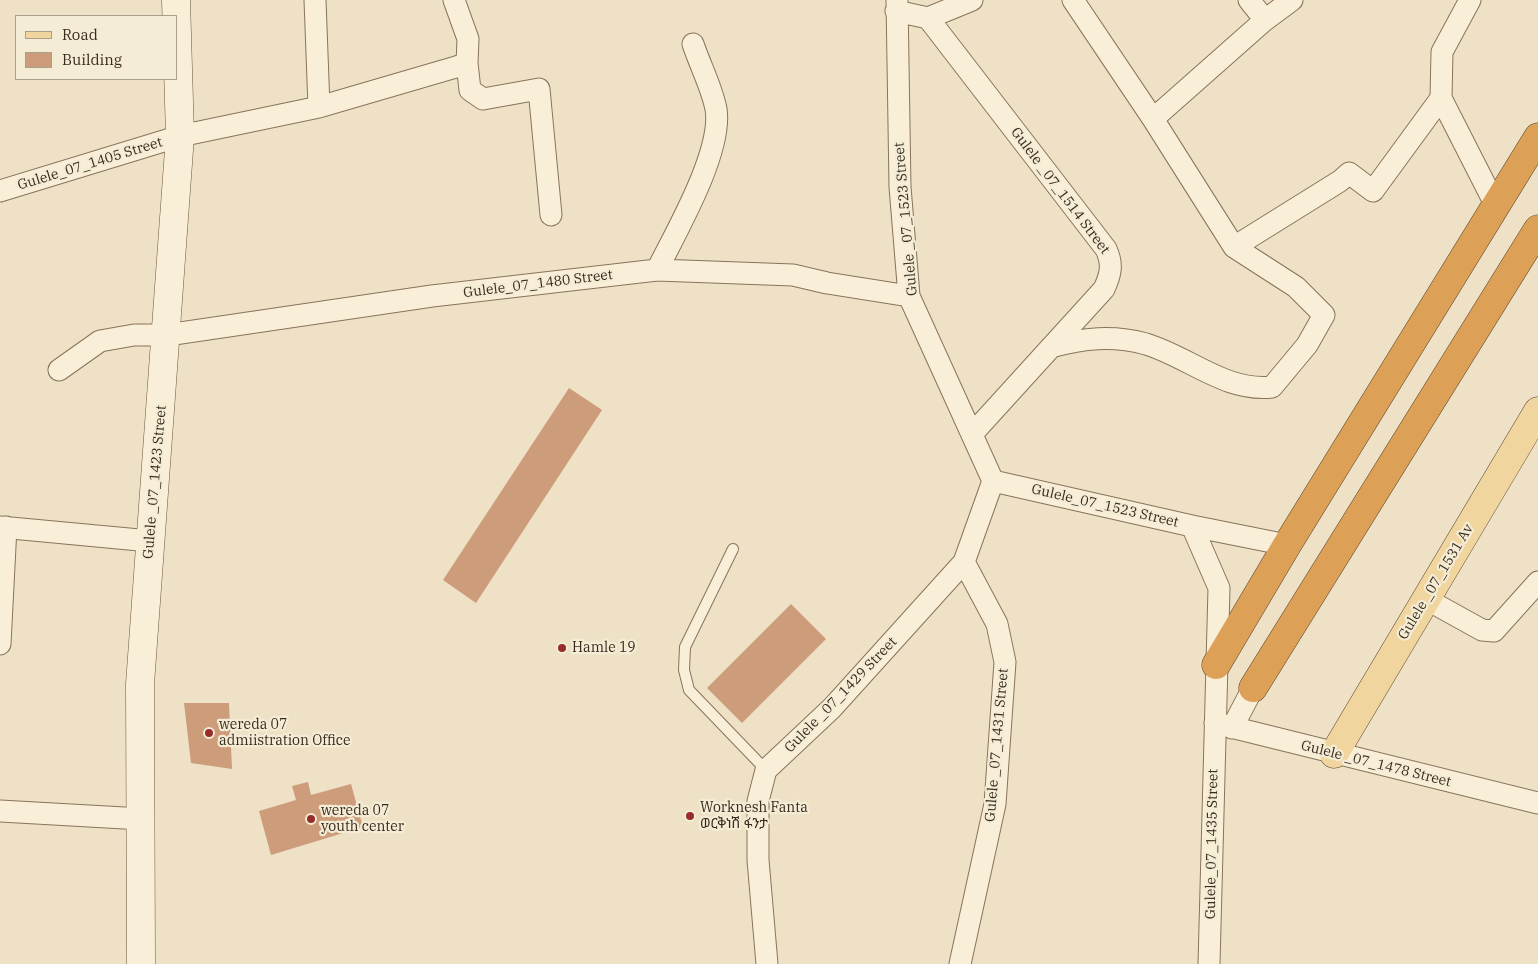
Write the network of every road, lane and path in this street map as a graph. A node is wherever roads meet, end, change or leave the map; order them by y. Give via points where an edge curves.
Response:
1 (176, 0) edge
2 (315, 0) edge
3 (454, 0) edge
4 (972, 0) edge
5 (1073, 0) edge
6 (1249, 0) edge
7 (1292, 0) edge
8 (1470, 0) edge
9 (896, 5) edge
10 (176, 15) edge
11 (928, 18) junction
12 (1265, 20) junction
13 (693, 44) dead end
14 (467, 63) junction
15 (178, 68) edge
16 (1441, 98) junction
17 (319, 107) junction
18 (1153, 118) junction
19 (180, 136) junction
20 (1538, 137) edge
21 (0, 191) edge
22 (1496, 206) junction
23 (551, 215) dead end
24 (1538, 230) edge
25 (1234, 247) junction
26 (657, 270) junction
27 (909, 296) junction
28 (167, 334) junction
29 (1051, 346) junction
30 (58, 370) dead end
31 (1538, 411) edge
32 (973, 433) junction
33 (993, 481) junction
34 (1192, 526) junction
35 (3, 527) edge
36 (150, 541) junction
37 (1287, 545) junction
38 (733, 549) dead end
39 (964, 562) junction
40 (1538, 582) edge
41 (1426, 599) junction
42 (0, 644) edge
43 (1216, 666) junction
44 (1253, 688) joint
45 (1224, 726) junction
46 (1334, 754) junction
47 (766, 770) junction
48 (1538, 803) edge
49 (0, 811) edge
50 (142, 819) junction
51 (141, 964) edge
52 (767, 964) edge
53 (960, 964) edge
54 (1210, 964) edge

1 - 10 main road, Gulele _07_1423 Street
2 - 17 street
3 - 14 street via 468,39
4 - 11 street
5 - 18 street
6 - 12 street
7 - 12 street
8 - 16 street via 1442,52
9 - 11 street
9 - 27 street, Gulele _07_1523 Street via 900,187
11 - 29 street, Gulele _07_1514 Street via 1110,258 1111,271 1104,289
12 - 18 street
13 - 26 street via 716,109 717,135 684,216
14 - 17 street, Gulele_07_1405 Street
14 - 23 street via 470,90 483,99 539,89
15 - 19 main road, Gulele _07_1423 Street
16 - 22 street
16 - 25 street via 1373,191 1349,173
17 - 19 street, Gulele_07_1405 Street
18 - 25 street
19 - 21 street, Gulele_07_1405 Street
19 - 28 main road, Gulele _07_1423 Street
20 - 22 highway
22 - 37 highway
24 - 44 highway
25 - 29 street via 1296,287 1324,315 1307,345 1272,387 1257,388 1229,382 1147,344 1115,338 1078,340
26 - 27 street, Gulele_07_1480 Street via 793,275
26 - 28 street, Gulele_07_1480 Street via 432,296
27 - 32 street, Gulele _07_1523 Street
28 - 30 street, Gulele_07_1480 Street via 100,341
28 - 36 main road, Gulele _07_1423 Street
29 - 32 street, Gulele _07_1514 Street
31 - 41 main road, Gulele _07_1531 Av
32 - 33 street, Gulele _07_1523 Street
33 - 34 street, Gulele_07_1523 Street
33 - 39 street
34 - 37 street
34 - 43 street, Gulele_07_1523 Street via 1219,588
35 - 36 street
35 - 42 street
36 - 50 main road, Gulele _07_1423 Street via 140,684
37 - 43 highway
38 - 47 lane via 685,647 684,670 689,690
39 - 47 street, Gulele _07_1429 Street via 832,708
39 - 53 street, Gulele _07_1431 Street via 997,624 1004,662 996,804
40 - 41 street via 1494,631 1482,630
41 - 46 main road, Gulele _07_1531 Av
43 - 45 street, Gulele_07_1523 Street
44 - 45 street
45 - 46 street, Gulele _07_1478 Street
45 - 54 street, Gulele_07_1435 Street
46 - 48 street, Gulele _07_1478 Street
47 - 52 street via 758,801 758,860
49 - 50 street
50 - 51 main road, Gulele _07_1423 Street

